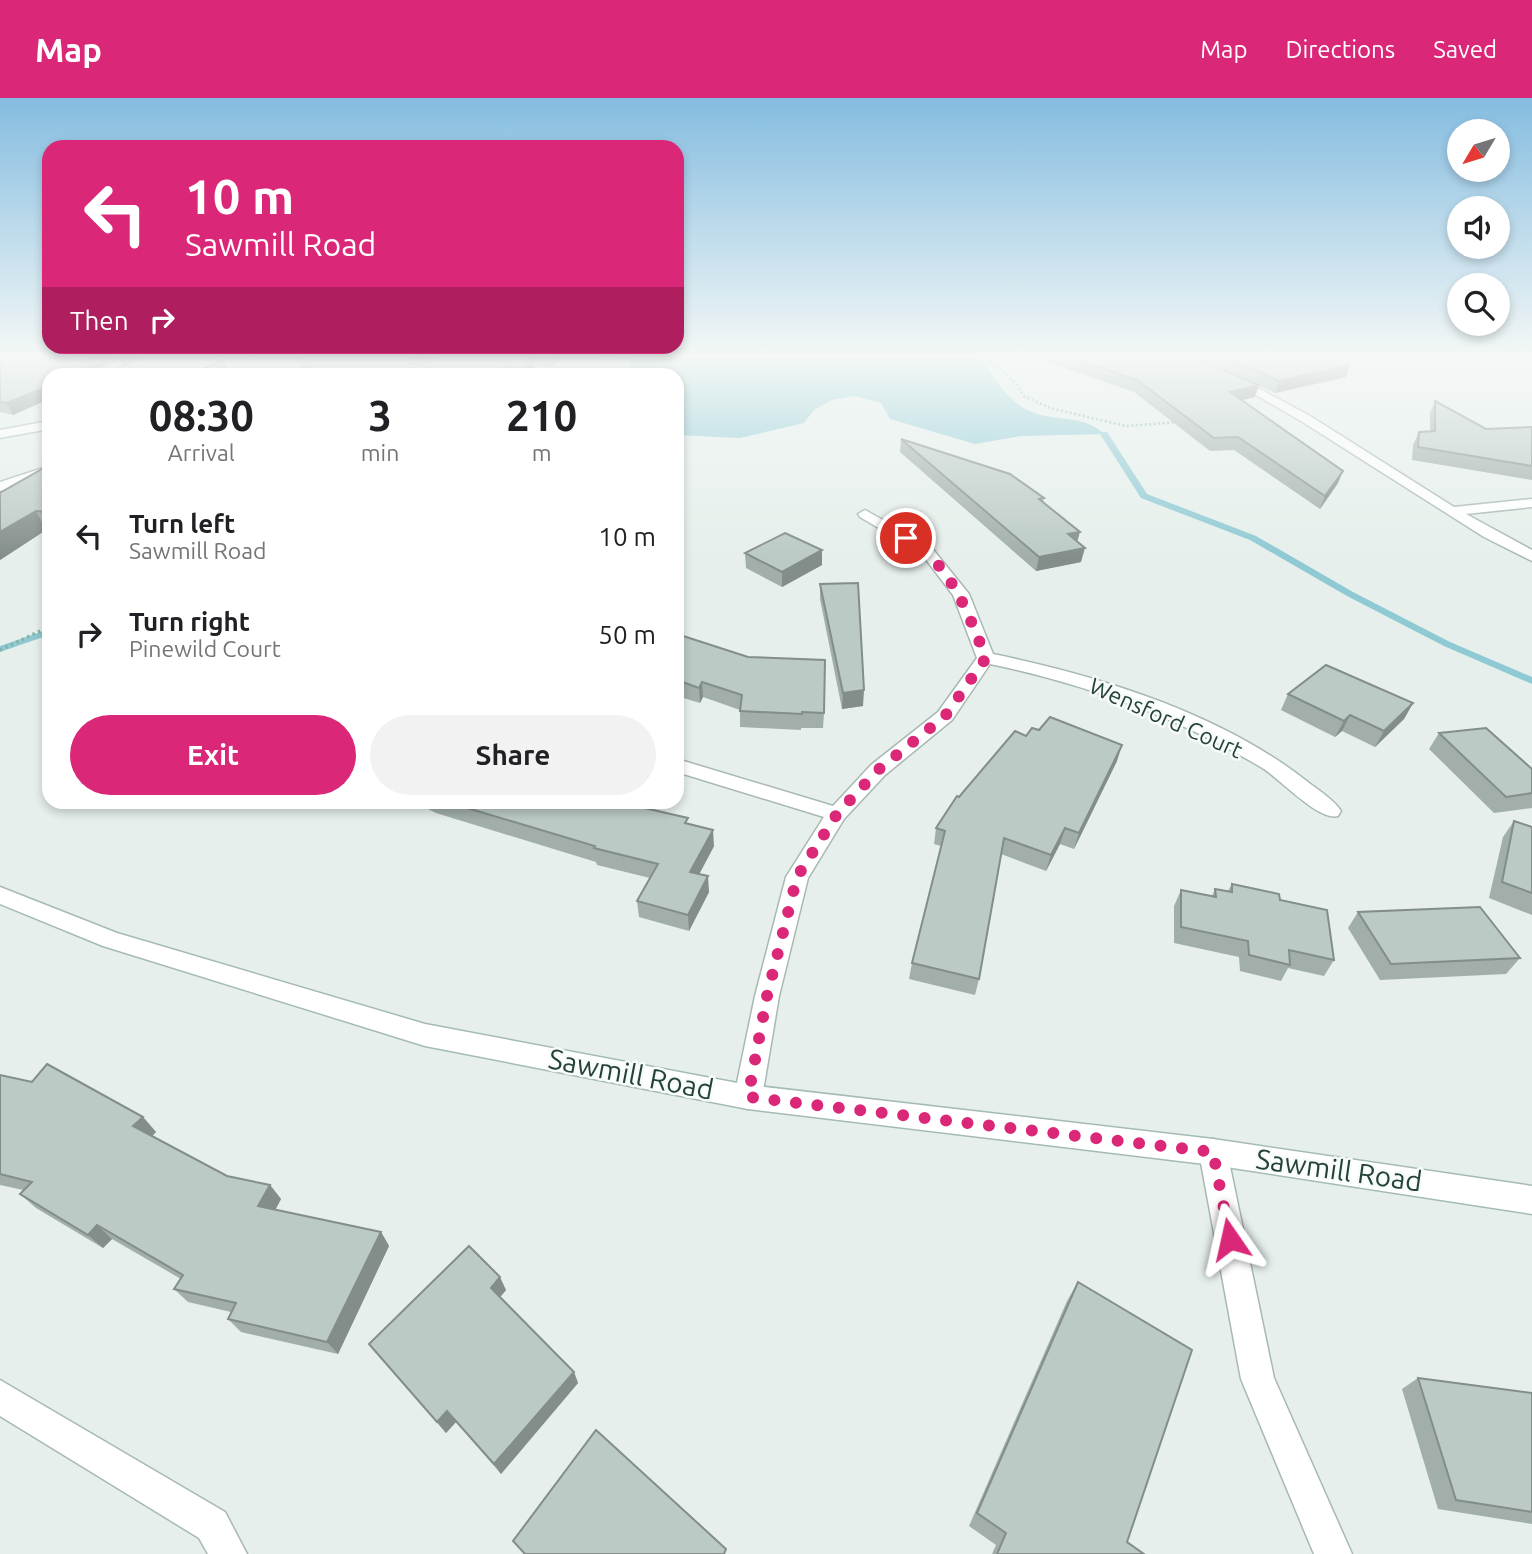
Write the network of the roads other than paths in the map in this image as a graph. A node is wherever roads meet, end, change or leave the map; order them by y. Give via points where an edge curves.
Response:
1 (1310, 422) edge
2 (42, 426) edge
3 (0, 434) edge
4 (42, 472) edge
5 (0, 487) edge
6 (1532, 503) edge
7 (1451, 511) junction
8 (864, 514) dead end
9 (1532, 556) edge
10 (986, 658) junction
11 (684, 767) edge
12 (1331, 811) dead end
13 (837, 814) junction
14 (0, 895) edge
15 (748, 1097) junction
16 (1213, 1152) junction
17 (1532, 1200) edge
18 (0, 1397) edge
19 (228, 1554) edge
20 (1333, 1554) edge

1 - 7 street
2 - 3 street
4 - 5 street
6 - 7 street
7 - 9 street
8 - 10 street via 926,550 961,594
10 - 12 street, Wensford Court via 1069,676 1191,723 1272,766
10 - 13 street via 945,716 878,770
11 - 13 street
13 - 15 street via 797,877
14 - 15 street, Sawmill Road via 111,940 425,1035
15 - 16 street, Sawmill Road
16 - 17 street, Sawmill Road
16 - 20 street via 1258,1379
18 - 19 street via 212,1525

